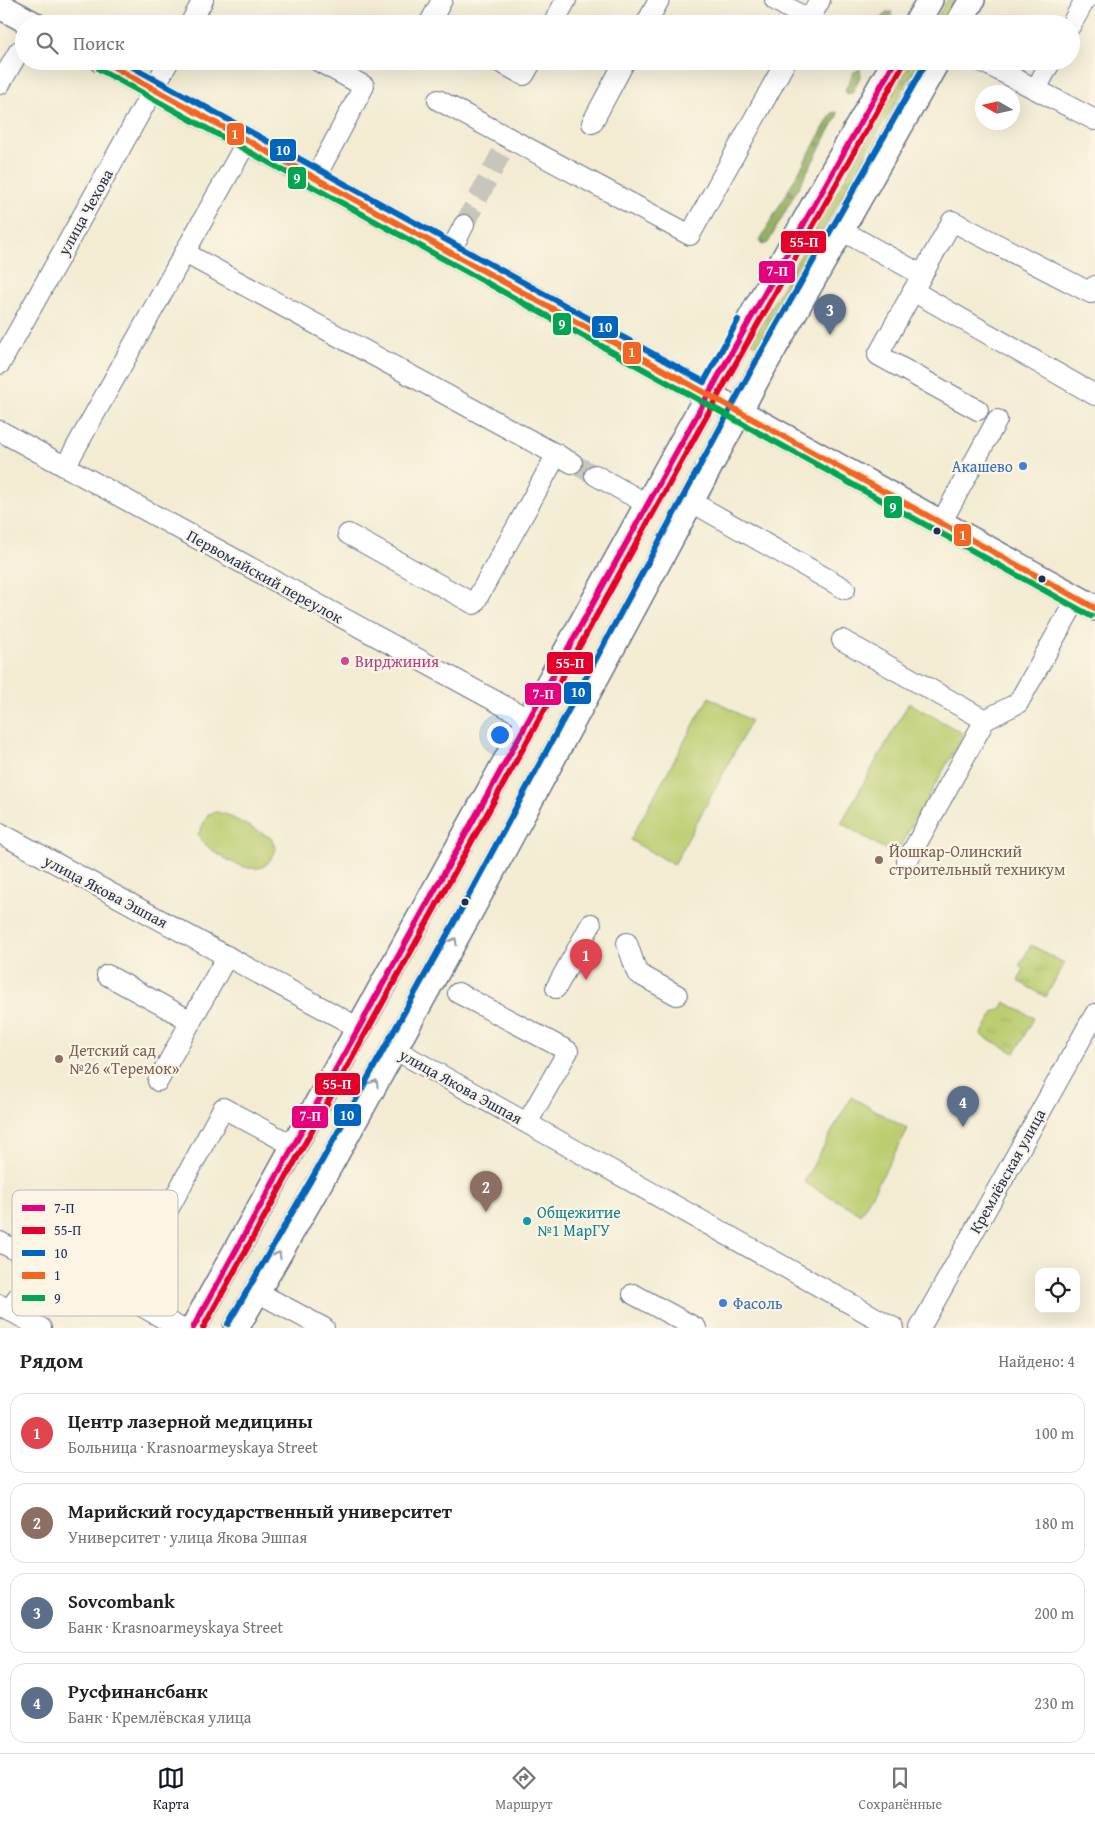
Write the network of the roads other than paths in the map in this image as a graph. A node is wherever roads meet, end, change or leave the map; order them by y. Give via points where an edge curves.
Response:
1 (203, 0) edge
2 (442, 0) edge
3 (566, 0) edge
4 (659, 0) edge
5 (775, 0) edge
6 (820, 0) edge
7 (930, 0) edge
8 (972, 0) edge
9 (1085, 0) edge
10 (0, 6) edge
11 (16, 15) edge
12 (195, 15) edge
13 (433, 15) edge
14 (558, 15) edge
15 (651, 15) edge
16 (800, 15) edge
17 (814, 15) edge
18 (921, 15) edge
19 (963, 15) edge
20 (1077, 15) edge
21 (15, 58) edge
22 (119, 70) edge
23 (164, 70) edge
24 (335, 70) edge
25 (514, 70) edge
26 (527, 70) edge
27 (621, 70) edge
28 (781, 70) edge
29 (885, 70) edge
30 (932, 70) edge
31 (999, 70) edge
32 (1046, 70) edge
33 (0, 84) edge
34 (154, 89) junction
35 (1036, 89) junction
36 (438, 100) dead end
37 (1095, 120) edge
38 (592, 122) dead end
39 (247, 141) junction
40 (315, 178) junction
41 (464, 225) tunnel mouth
42 (841, 230) junction
43 (450, 252) junction
44 (184, 253) junction
45 (918, 283) junction
46 (1095, 286) edge
47 (0, 364) edge
48 (707, 394) junction
49 (1095, 394) edge
50 (978, 410) dead end
51 (739, 411) junction
52 (997, 420) dead end
53 (0, 431) edge
54 (66, 467) junction
55 (595, 475) tunnel mouth
56 (690, 501) junction
57 (647, 504) junction
58 (941, 522) junction
59 (348, 534) dead end
60 (846, 589) dead end
61 (1086, 603) edge
62 (842, 640) dead end
63 (530, 720) junction
64 (985, 720) junction
65 (0, 833) edge
66 (907, 861) dead end
67 (591, 924) dead end
68 (627, 944) dead end
69 (227, 956) junction
70 (107, 975) dead end
71 (556, 988) dead end
72 (458, 993) dead end
73 (677, 995) dead end
74 (1095, 1014) edge
75 (191, 1021) junction
76 (360, 1028) junction
77 (394, 1049) junction
78 (158, 1081) dead end
79 (527, 1124) junction
80 (294, 1146) junction
81 (178, 1191) edge
82 (0, 1242) edge
83 (12, 1248) edge
84 (257, 1292) junction
85 (633, 1294) dead end
86 (19, 1316) edge
87 (159, 1316) edge
88 (40, 1328) edge
89 (180, 1328) edge
90 (193, 1328) edge
91 (236, 1328) edge
92 (324, 1328) edge
93 (696, 1328) edge
94 (894, 1328) edge
95 (920, 1328) edge

1 - 12 street
2 - 13 street
3 - 14 street
4 - 15 street
5 - 16 street
6 - 17 street
7 - 18 main road
8 - 19 main road
9 - 20 street
10 - 11 main road
21 - 33 street
22 - 34 main road
23 - 34 street, улица Чехова
24 - 40 street via 364,86
25 - 26 street via 524,76
27 - 38 street
28 - 36 street via 690,235
29 - 48 main road
30 - 42 main road
31 - 35 street
32 - 35 street
34 - 39 main road
34 - 47 street, улица Чехова
35 - 37 street
39 - 40 main road
39 - 44 street
40 - 43 main road
41 - 43 street
42 - 45 street
42 - 51 main road
43 - 48 main road
44 - 54 street
44 - 59 street via 564,459 474,604
45 - 46 street via 952,221 1091,293
45 - 49 street
45 - 50 street via 878,355
48 - 51 main road
48 - 57 main road
51 - 56 main road
51 - 58 main road
52 - 58 street
53 - 54 street, Первомайский переулок
54 - 63 street, Первомайский переулок
55 - 57 street
56 - 60 street
77 -> 56 main road
57 - 63 main road
58 - 61 main road
61 - 64 street via 1018,703
62 - 64 street
63 - 76 main road
64 - 66 street
65 - 69 street, улица Якова Эшпая
67 - 71 street
68 - 73 street via 637,973
69 - 75 street
69 - 76 street, улица Якова Эшпая
70 - 75 street
72 - 79 street via 568,1051
74 - 95 street, Кремлёвская улица
75 - 78 street
76 - 77 main road, улица Якова Эшпая
76 - 80 main road
77 - 79 street, улица Якова Эшпая
84 -> 77 main road
79 - 94 street, улица Якова Эшпая
80 - 81 street via 223,1108
80 - 90 main road
82 - 83 street
84 - 91 main road
84 - 92 street
85 - 93 street
86 - 88 street
87 - 89 street

